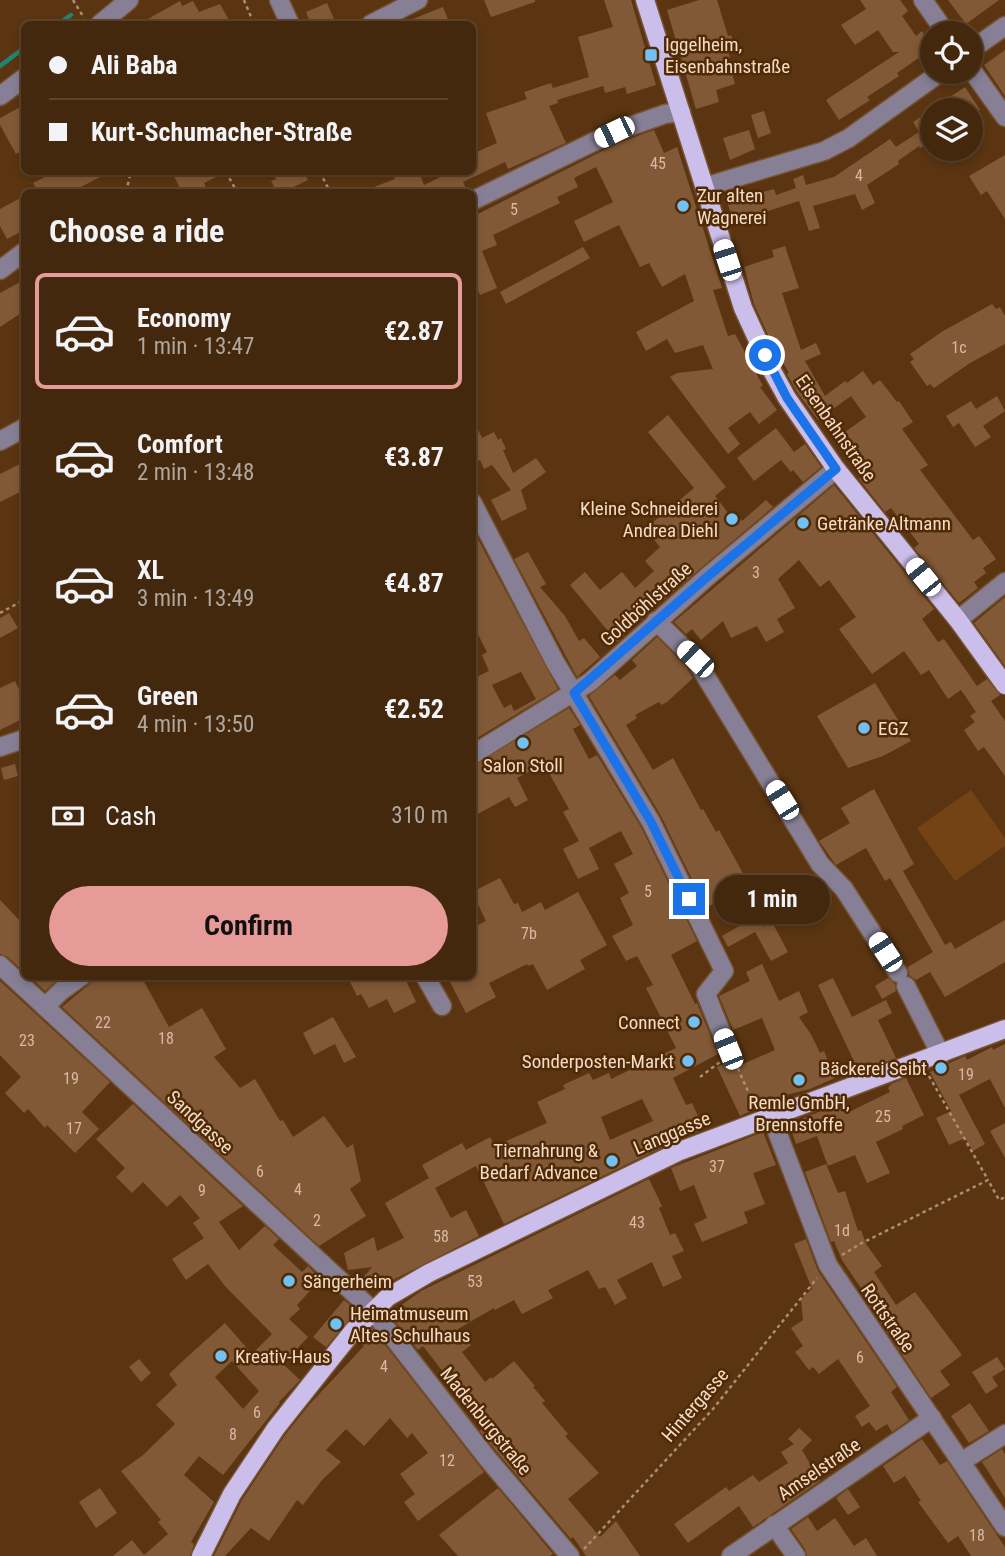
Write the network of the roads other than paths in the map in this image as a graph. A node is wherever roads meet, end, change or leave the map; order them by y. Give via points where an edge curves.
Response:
1 (129, 0) edge
2 (279, 0) edge
3 (418, 0) edge
4 (645, 0) edge
5 (923, 0) edge
6 (104, 21) edge
7 (289, 21) edge
8 (378, 21) edge
9 (938, 21) edge
10 (1005, 26) edge
11 (983, 42) edge
12 (21, 80) edge
13 (924, 84) edge
14 (982, 84) edge
15 (0, 96) edge
16 (681, 112) junction
17 (1005, 117) edge
18 (704, 187) junction
19 (476, 199) edge
20 (21, 254) edge
21 (0, 270) edge
22 (21, 430) edge
23 (0, 441) edge
24 (836, 469) junction
25 (476, 510) edge
26 (1005, 582) edge
27 (958, 620) junction
28 (656, 621) junction
29 (1005, 685) edge
30 (574, 693) junction
31 (21, 740) edge
32 (0, 746) edge
33 (476, 753) edge
34 (0, 965) edge
35 (76, 980) edge
36 (427, 980) edge
37 (442, 1006) dead end
38 (45, 1007) junction
39 (1005, 1029) edge
40 (729, 1051) road end
41 (941, 1055) junction
42 (766, 1118) junction
43 (372, 1310) junction
44 (932, 1418) junction
45 (1005, 1434) edge
46 (961, 1462) junction
47 (774, 1525) junction
48 (1005, 1527) edge
49 (201, 1556) edge
50 (570, 1556) edge
51 (731, 1556) edge
52 (796, 1556) edge

1 - 6 street
2 - 7 street
3 - 8 street
4 - 16 main road, Eisenbahnstraße
5 - 9 street
10 - 11 street
12 - 15 street
13 - 18 street via 836,145
14 - 17 street
16 - 18 main road, Eisenbahnstraße
16 - 19 street via 614,132
18 - 24 main road, Eisenbahnstraße via 743,308 771,369
20 - 21 street
22 - 23 street
24 - 27 main road, Eisenbahnstraße
24 - 28 street, Goldböhlstraße
25 - 30 street
26 - 27 street
27 - 29 main road, Eisenbahnstraße
28 - 30 street, Goldböhlstraße
28 - 41 street via 695,659 820,864 844,889 902,979
30 - 33 street, Goldböhlstraße
30 - 40 street via 651,822 724,971 706,994
31 - 32 street
34 - 38 street, Sandgasse
35 - 38 street
36 - 37 street
38 - 43 street, Sandgasse
39 - 41 main road, Langgasse
41 - 42 main road, Langgasse
42 - 43 main road, Langgasse via 680,1151 522,1227 429,1273
42 - 44 street, Rottstraße via 828,1265
43 - 49 main road, Langgasse via 251,1462
43 - 50 street, Madenburgstraße
44 - 46 street, Rottstraße
44 - 47 street, Amselstraße
45 - 46 street
46 - 48 street, Rottstraße
47 - 51 street, Amselstraße
47 - 52 street

